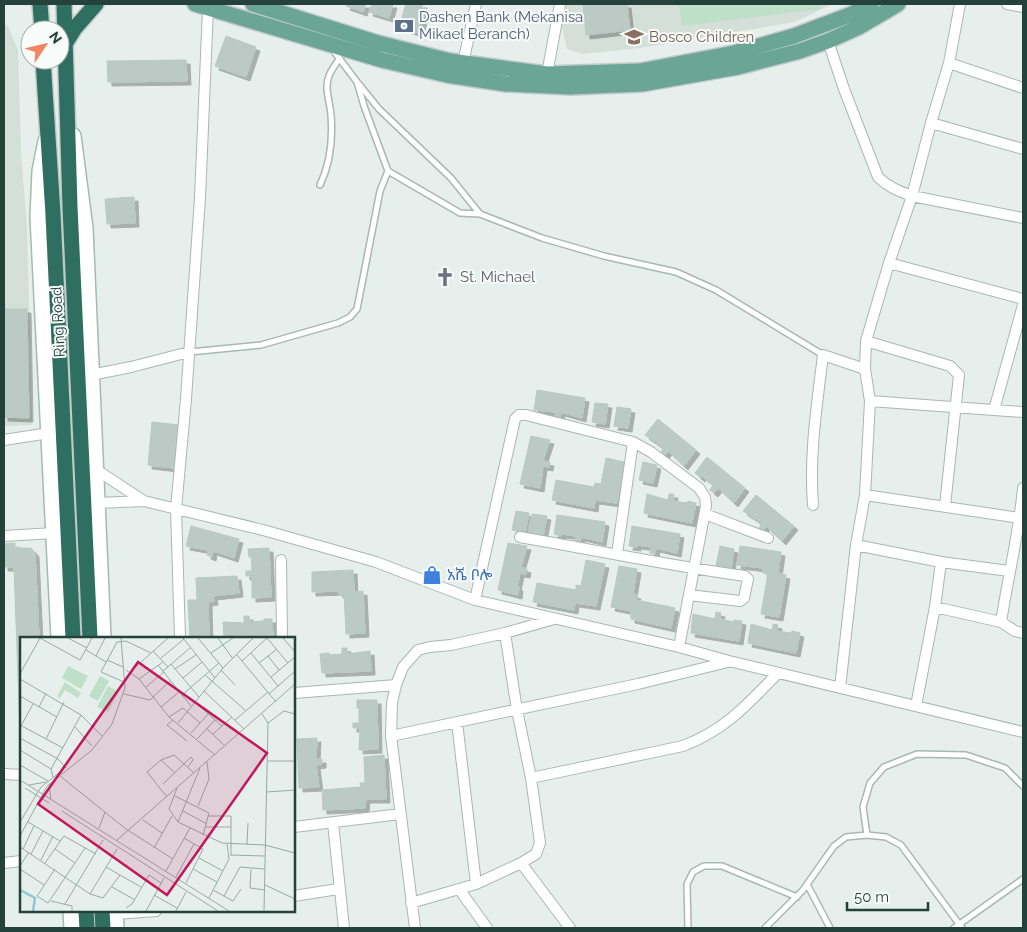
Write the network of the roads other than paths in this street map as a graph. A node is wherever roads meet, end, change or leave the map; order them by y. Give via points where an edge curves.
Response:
1 (40, 4) edge
2 (64, 4) edge
3 (96, 4) edge
4 (253, 4) edge
5 (476, 4) edge
6 (560, 4) edge
7 (871, 4) edge
8 (898, 4) edge
9 (960, 4) edge
10 (1008, 4) edge
11 (201, 6) edge
12 (272, 7) edge
13 (1023, 7) edge
14 (41, 20) edge
15 (64, 20) edge
16 (70, 36) edge
17 (828, 41) junction
18 (330, 46) junction
19 (339, 59) junction
20 (950, 62) junction
21 (463, 63) junction
22 (44, 70) edge
23 (65, 70) edge
24 (547, 74) junction
25 (506, 76) junction
26 (357, 82) junction
27 (1023, 88) edge
28 (67, 117) junction
29 (931, 123) junction
30 (47, 138) junction
31 (1023, 149) edge
32 (388, 171) junction
33 (320, 184) dead end
34 (912, 196) junction
35 (480, 214) junction
36 (1023, 218) edge
37 (889, 263) junction
38 (1023, 300) edge
39 (1023, 305) edge
40 (1021, 325) edge
41 (866, 340) junction
42 (189, 352) junction
43 (823, 355) junction
44 (865, 369) junction
45 (92, 375) junction
46 (870, 401) junction
47 (955, 408) junction
48 (994, 410) junction
49 (1023, 412) edge
50 (49, 433) junction
51 (4, 440) edge
52 (633, 442) junction
53 (96, 468) junction
54 (1023, 488) edge
55 (864, 495) junction
56 (144, 501) junction
57 (97, 503) junction
58 (814, 505) dead end
59 (945, 506) junction
60 (176, 509) junction
61 (705, 514) junction
62 (1020, 518) junction
63 (54, 533) junction
64 (4, 536) edge
65 (520, 537) dead end
66 (768, 538) dead end
67 (856, 545) junction
68 (617, 554) junction
69 (281, 560) dead end
70 (941, 562) junction
71 (694, 569) junction
72 (1009, 571) junction
73 (689, 595) junction
74 (475, 600) junction
75 (935, 607) junction
76 (554, 618) junction
77 (1001, 622) junction
78 (1023, 632) edge
79 (505, 633) junction
80 (59, 637) edge
81 (73, 637) edge
82 (90, 637) edge
83 (102, 637) edge
84 (180, 637) edge
85 (282, 637) edge
86 (679, 647) junction
87 (728, 662) junction
88 (778, 673) junction
89 (396, 685) junction
90 (840, 688) junction
91 (295, 693) edge
92 (916, 706) junction
93 (517, 710) junction
94 (457, 722) junction
95 (1023, 732) edge
96 (391, 736) junction
97 (4, 774) edge
98 (20, 775) edge
99 (531, 778) junction
100 (1023, 786) edge
101 (400, 814) junction
102 (333, 823) junction
103 (295, 827) edge
104 (867, 835) junction
105 (20, 861) edge
106 (4, 863) edge
107 (521, 864) junction
108 (1023, 879) edge
109 (476, 884) junction
110 (807, 884) junction
111 (338, 889) junction
112 (459, 889) junction
113 (295, 896) edge
114 (797, 897) junction
115 (411, 903) junction
116 (71, 912) edge
117 (86, 912) edge
118 (147, 912) edge
119 (112, 916) edge
120 (958, 927) edge
121 (72, 928) edge
122 (87, 928) edge
123 (102, 928) edge
124 (344, 928) edge
125 (415, 928) edge
126 (487, 928) edge
127 (570, 928) edge
128 (688, 928) edge
129 (765, 928) edge
130 (830, 928) edge

1 - 14 highway
2 - 15 highway, Ring Road
3 - 16 highway
4 - 12 main road
5 - 21 street
6 - 24 street
7 - 24 main road via 794,36 734,53 640,70
8 - 17 main road
9 - 20 street
10 - 13 street
11 - 18 main road
11 - 42 street via 200,198
12 - 21 main road via 378,43
17 - 25 main road via 738,67 642,84 570,86
17 - 34 street via 878,177 894,190
18 - 19 lane
18 - 25 main road via 447,75
19 - 26 lane
19 - 33 lane via 328,77 332,132 327,171
20 - 27 street
20 - 29 street
21 - 25 main road
22 - 30 highway, Ring Road
23 - 28 highway, Ring Road
24 - 25 main road
26 - 32 lane
26 - 35 lane via 451,178
28 - 45 street via 74,140 85,228
28 - 82 highway, Ring Road
29 - 31 street
29 - 34 street
30 - 50 street via 40,171 38,217
30 - 81 highway, Ring Road
32 - 35 lane via 460,213
32 - 42 lane via 380,191 357,309 350,317 261,345
34 - 36 street
34 - 37 street
35 - 43 lane via 542,238 676,272 716,290
37 - 38 street
37 - 41 street
39 - 40 street
40 - 48 street
41 - 44 street
41 - 47 street via 950,366 959,376
42 - 45 street
42 - 60 street
43 - 44 street
43 - 58 street via 813,438
44 - 46 street
45 - 53 street
46 - 47 street
46 - 55 street
47 - 48 street
47 - 59 street
48 - 49 street
50 - 51 street
50 - 63 street
52 - 61 street via 699,488 705,497
52 - 68 street
52 - 74 street via 520,415 516,419
53 - 56 street
53 - 57 street
54 - 62 street
55 - 59 street
55 - 67 street
56 - 57 street
56 - 60 street
57 - 83 street
59 - 62 street
60 - 74 street via 376,562
60 - 84 street
61 - 66 street
61 - 71 street
62 - 72 street
63 - 64 street
63 - 80 street
65 - 68 street
67 - 70 street
67 - 90 street
68 - 71 street
69 - 85 street
70 - 72 street
70 - 75 street
71 - 73 street
71 - 73 street via 748,579 744,598 740,601
72 - 77 street
73 - 86 street
74 - 76 street
75 - 77 street
75 - 92 street
76 - 79 street
76 - 86 street
77 - 78 street
79 - 89 street via 418,650 403,667
79 - 93 street
86 - 87 street
87 - 88 street
87 - 93 street
88 - 90 street
88 - 99 street via 737,715 702,738 683,746
89 - 91 street
89 - 96 street
90 - 92 street
92 - 95 street
93 - 94 street
93 - 99 street
94 - 96 street
94 - 109 street
96 - 101 street
97 - 98 street
99 - 107 street via 540,843 536,854
100 - 104 lane via 1004,768 966,756 916,754 884,767 870,783 862,807
101 - 102 street
101 - 115 street
102 - 103 street
102 - 111 street
104 - 110 lane via 846,837 834,846
104 - 120 lane via 886,837 901,845
105 - 106 street
107 - 109 street
107 - 127 street
108 - 120 lane
109 - 112 street
110 - 114 lane
110 - 130 lane
111 - 113 street
111 - 124 street
112 - 115 street
112 - 126 street
114 - 128 lane via 722,866 704,866 694,872 687,884
114 - 129 lane
115 - 125 street
116 - 121 street
117 - 122 highway
118 - 119 street
119 - 123 highway

